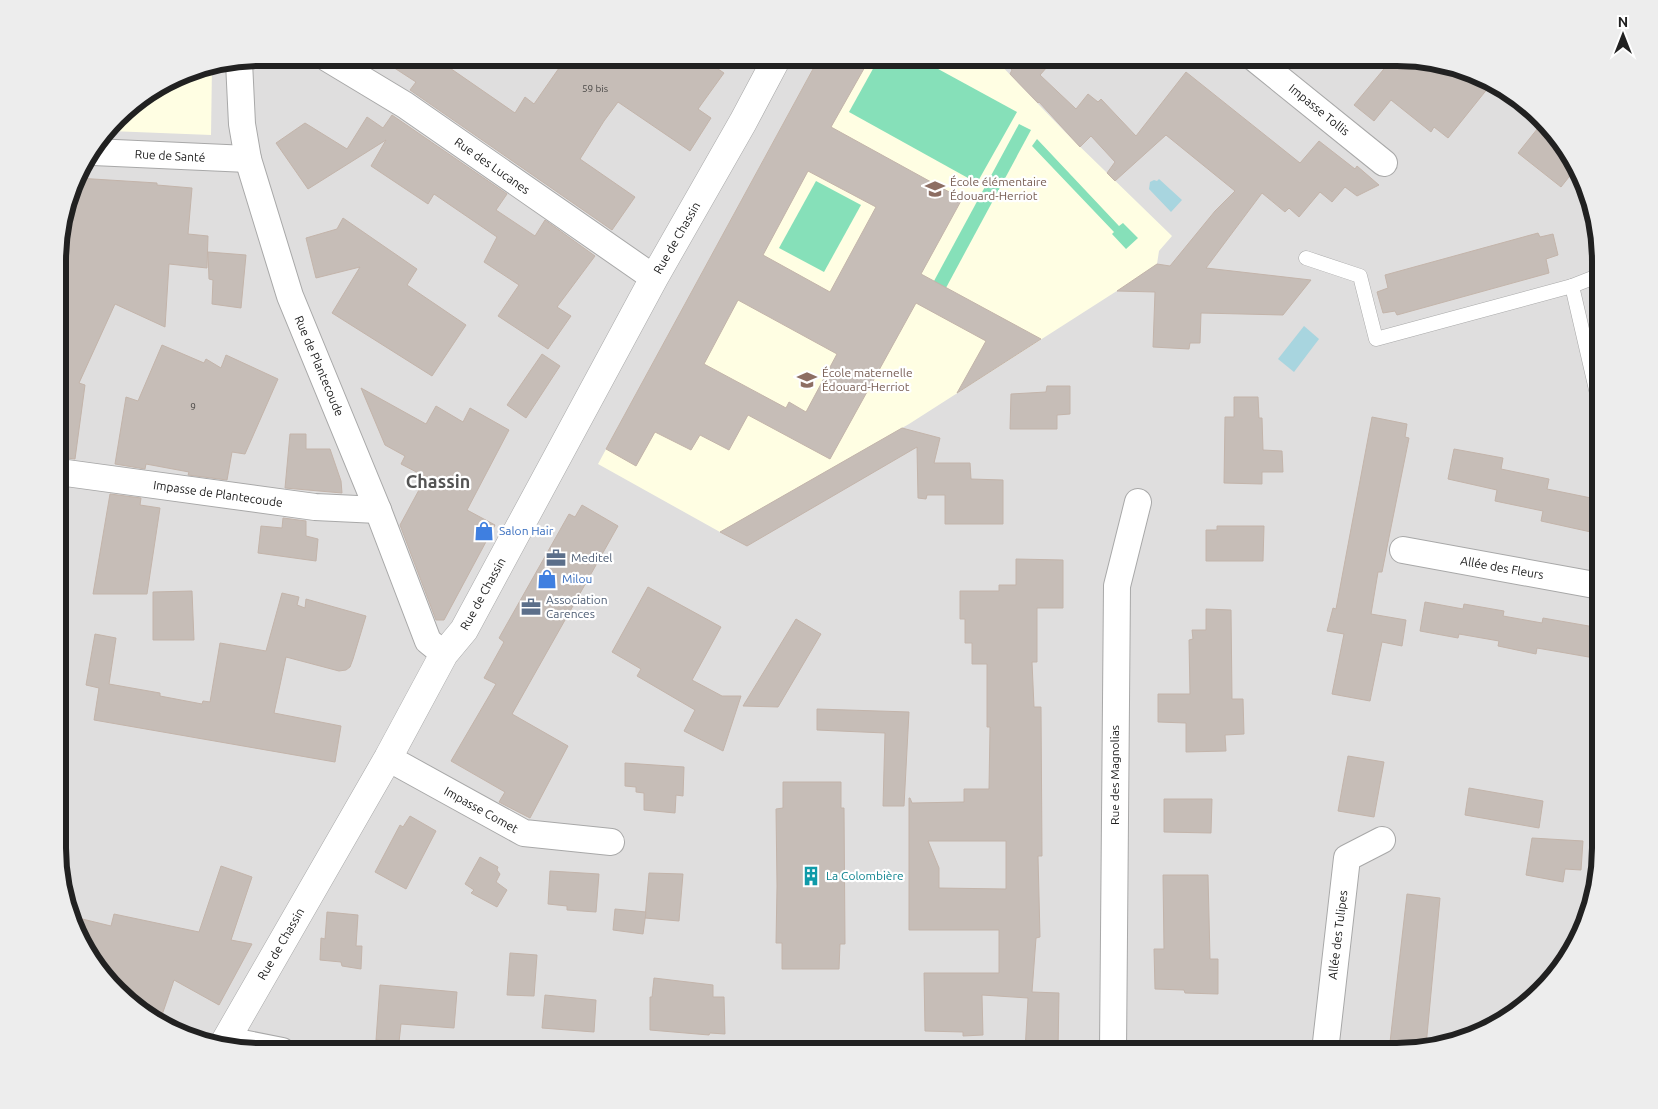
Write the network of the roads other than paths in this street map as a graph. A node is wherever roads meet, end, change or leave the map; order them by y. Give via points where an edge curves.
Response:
1 (340, 66) edge
2 (773, 66) edge
3 (1264, 66) edge
4 (239, 68) edge
5 (100, 152) edge
6 (248, 159) junction
7 (1384, 163) dead end
8 (1306, 258) dead end
9 (1592, 277) edge
10 (654, 278) junction
11 (1572, 286) junction
12 (1592, 372) edge
13 (66, 473) edge
14 (1138, 502) dead end
15 (378, 510) junction
16 (1403, 550) dead end
17 (1592, 585) edge
18 (444, 654) junction
19 (388, 758) junction
20 (1382, 840) dead end
21 (612, 842) dead end
22 (227, 1040) edge
23 (1113, 1043) edge
24 (1326, 1043) edge

1 - 10 street, Rue des Lucanes via 405,105
2 - 10 street, Rue de Chassin
3 - 7 street, Impasse Tollis
4 - 6 street, Rue de Plantecoude via 242,124
5 - 6 street, Rue de Santé
6 - 15 street, Rue de Plantecoude via 290,296
8 - 11 lane via 1360,276 1376,339
9 - 11 lane
10 - 18 street, Rue de Chassin via 464,630
11 - 12 lane
13 - 15 street, Impasse de Plantecoude via 315,507
14 - 23 street, Rue des Magnolias via 1117,586
15 - 18 street, Rue de Plantecoude via 428,641
16 - 17 street, Allée des Fleurs
18 - 19 street, Rue de Chassin
19 - 21 street, Impasse Comet via 524,833
19 - 22 street, Rue de Chassin
20 - 24 street, Allée des Tulipes via 1347,858

